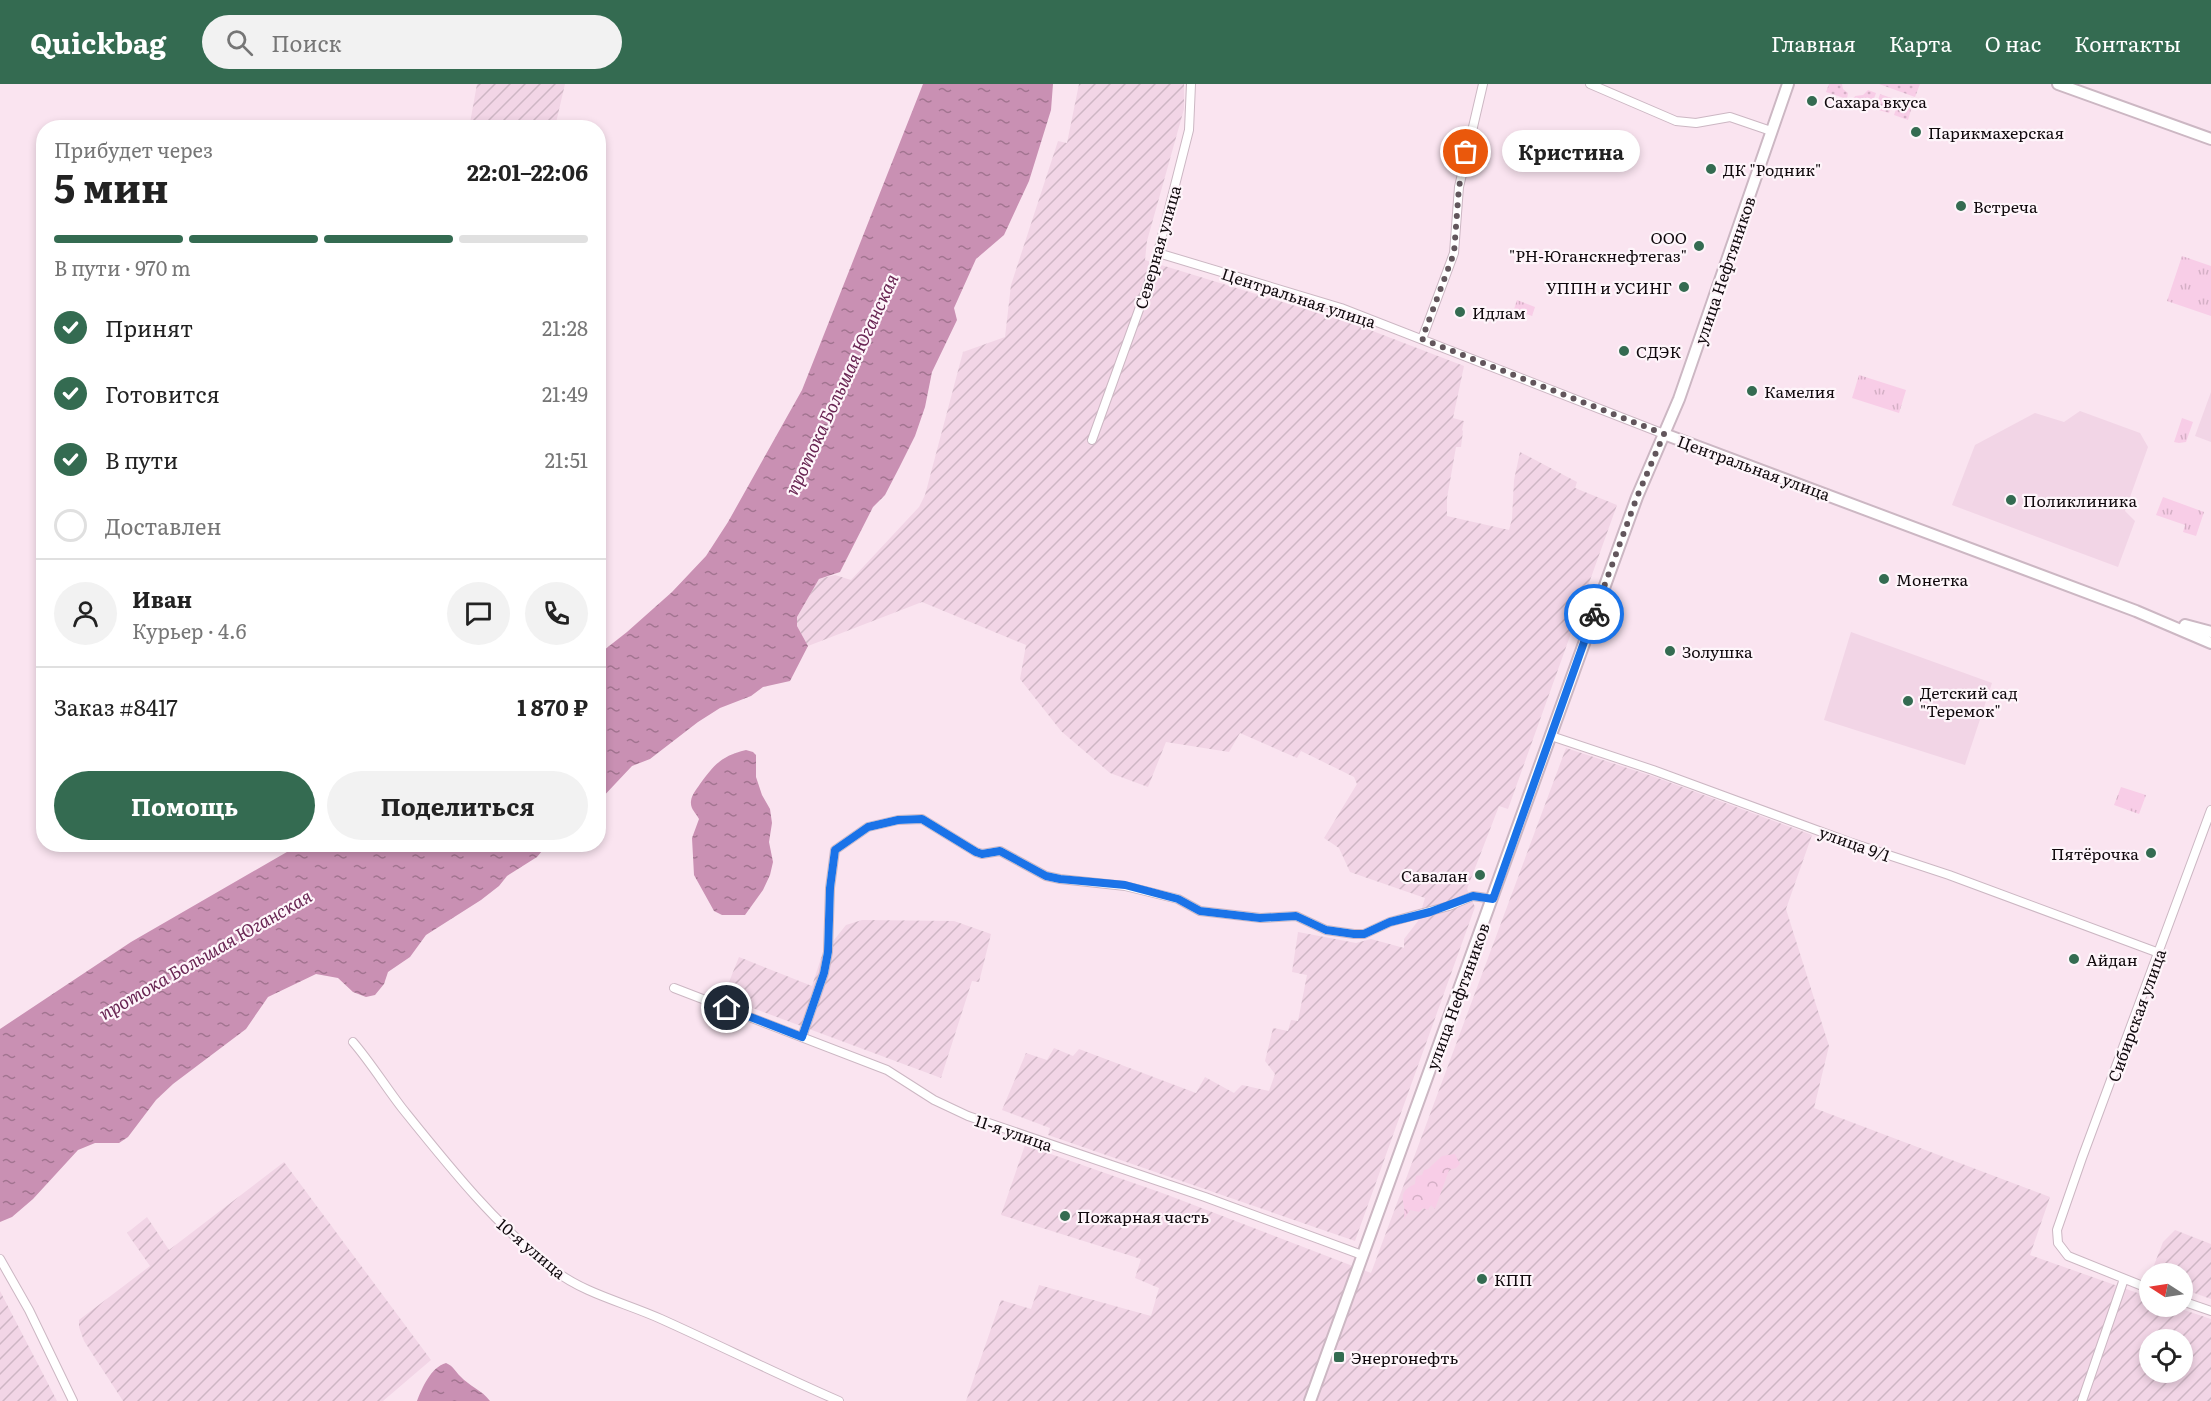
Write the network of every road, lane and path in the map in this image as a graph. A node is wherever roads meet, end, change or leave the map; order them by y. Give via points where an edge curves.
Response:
1 (1191, 84) edge
2 (1483, 84) edge
3 (1590, 84) edge
4 (1788, 84) edge
5 (2058, 84) edge
6 (1772, 131) junction
7 (2211, 139) edge
8 (1158, 253) junction
9 (1422, 339) junction
10 (1664, 434) junction
11 (1092, 440) dead end
12 (2144, 614) junction
13 (2211, 632) edge
14 (2211, 643) edge
15 (1551, 735) junction
16 (2211, 810) edge
17 (1493, 899) junction
18 (2159, 953) junction
19 (674, 988) dead end
20 (802, 1037) junction
21 (353, 1042) dead end
22 (1362, 1255) junction
23 (0, 1259) edge
24 (2124, 1280) junction
25 (2139, 1285) edge
26 (2193, 1305) edge
27 (2211, 1311) edge
28 (73, 1401) edge
29 (839, 1401) edge
30 (1310, 1401) edge
31 (2082, 1401) edge

1 - 8 street, Северная улица via 1189,130
2 - 9 street via 1459,187 1454,253
3 - 6 street via 1676,121 1696,123 1730,117
4 - 6 street, улица Нефтяников
5 - 7 street
6 - 10 street, улица Нефтяников
8 - 9 street, Центральная улица via 1332,305
8 - 11 street, Северная улица
9 - 10 street, Центральная улица
10 - 12 street, Центральная улица
10 - 15 street, улица Нефтяников via 1637,497
12 - 13 street
12 - 14 street, Центральная улица
15 - 17 street, улица Нефтяников
15 - 18 street, улица 9/1
16 - 18 street, Сибирская улица
17 - 20 street via 1473,896 1364,934 1354,934 1326,930 1296,916 1260,918 1200,911 1178,899 1125,885 1052,878 1000,851 976,852 922,819 898,820 868,827 835,850 828,952
17 - 22 street, улица Нефтяников
18 - 24 street, Сибирская улица via 2057,1230 2058,1243 2068,1256
19 - 20 street, 11-я улица
20 - 22 street, 11-я улица via 887,1070 968,1116
21 - 29 street, 10-я улица via 401,1106 496,1218 554,1270 576,1284 660,1318
22 - 30 street, улица Нефтяников
23 - 28 street
24 - 25 street
24 - 31 street
26 - 27 street

